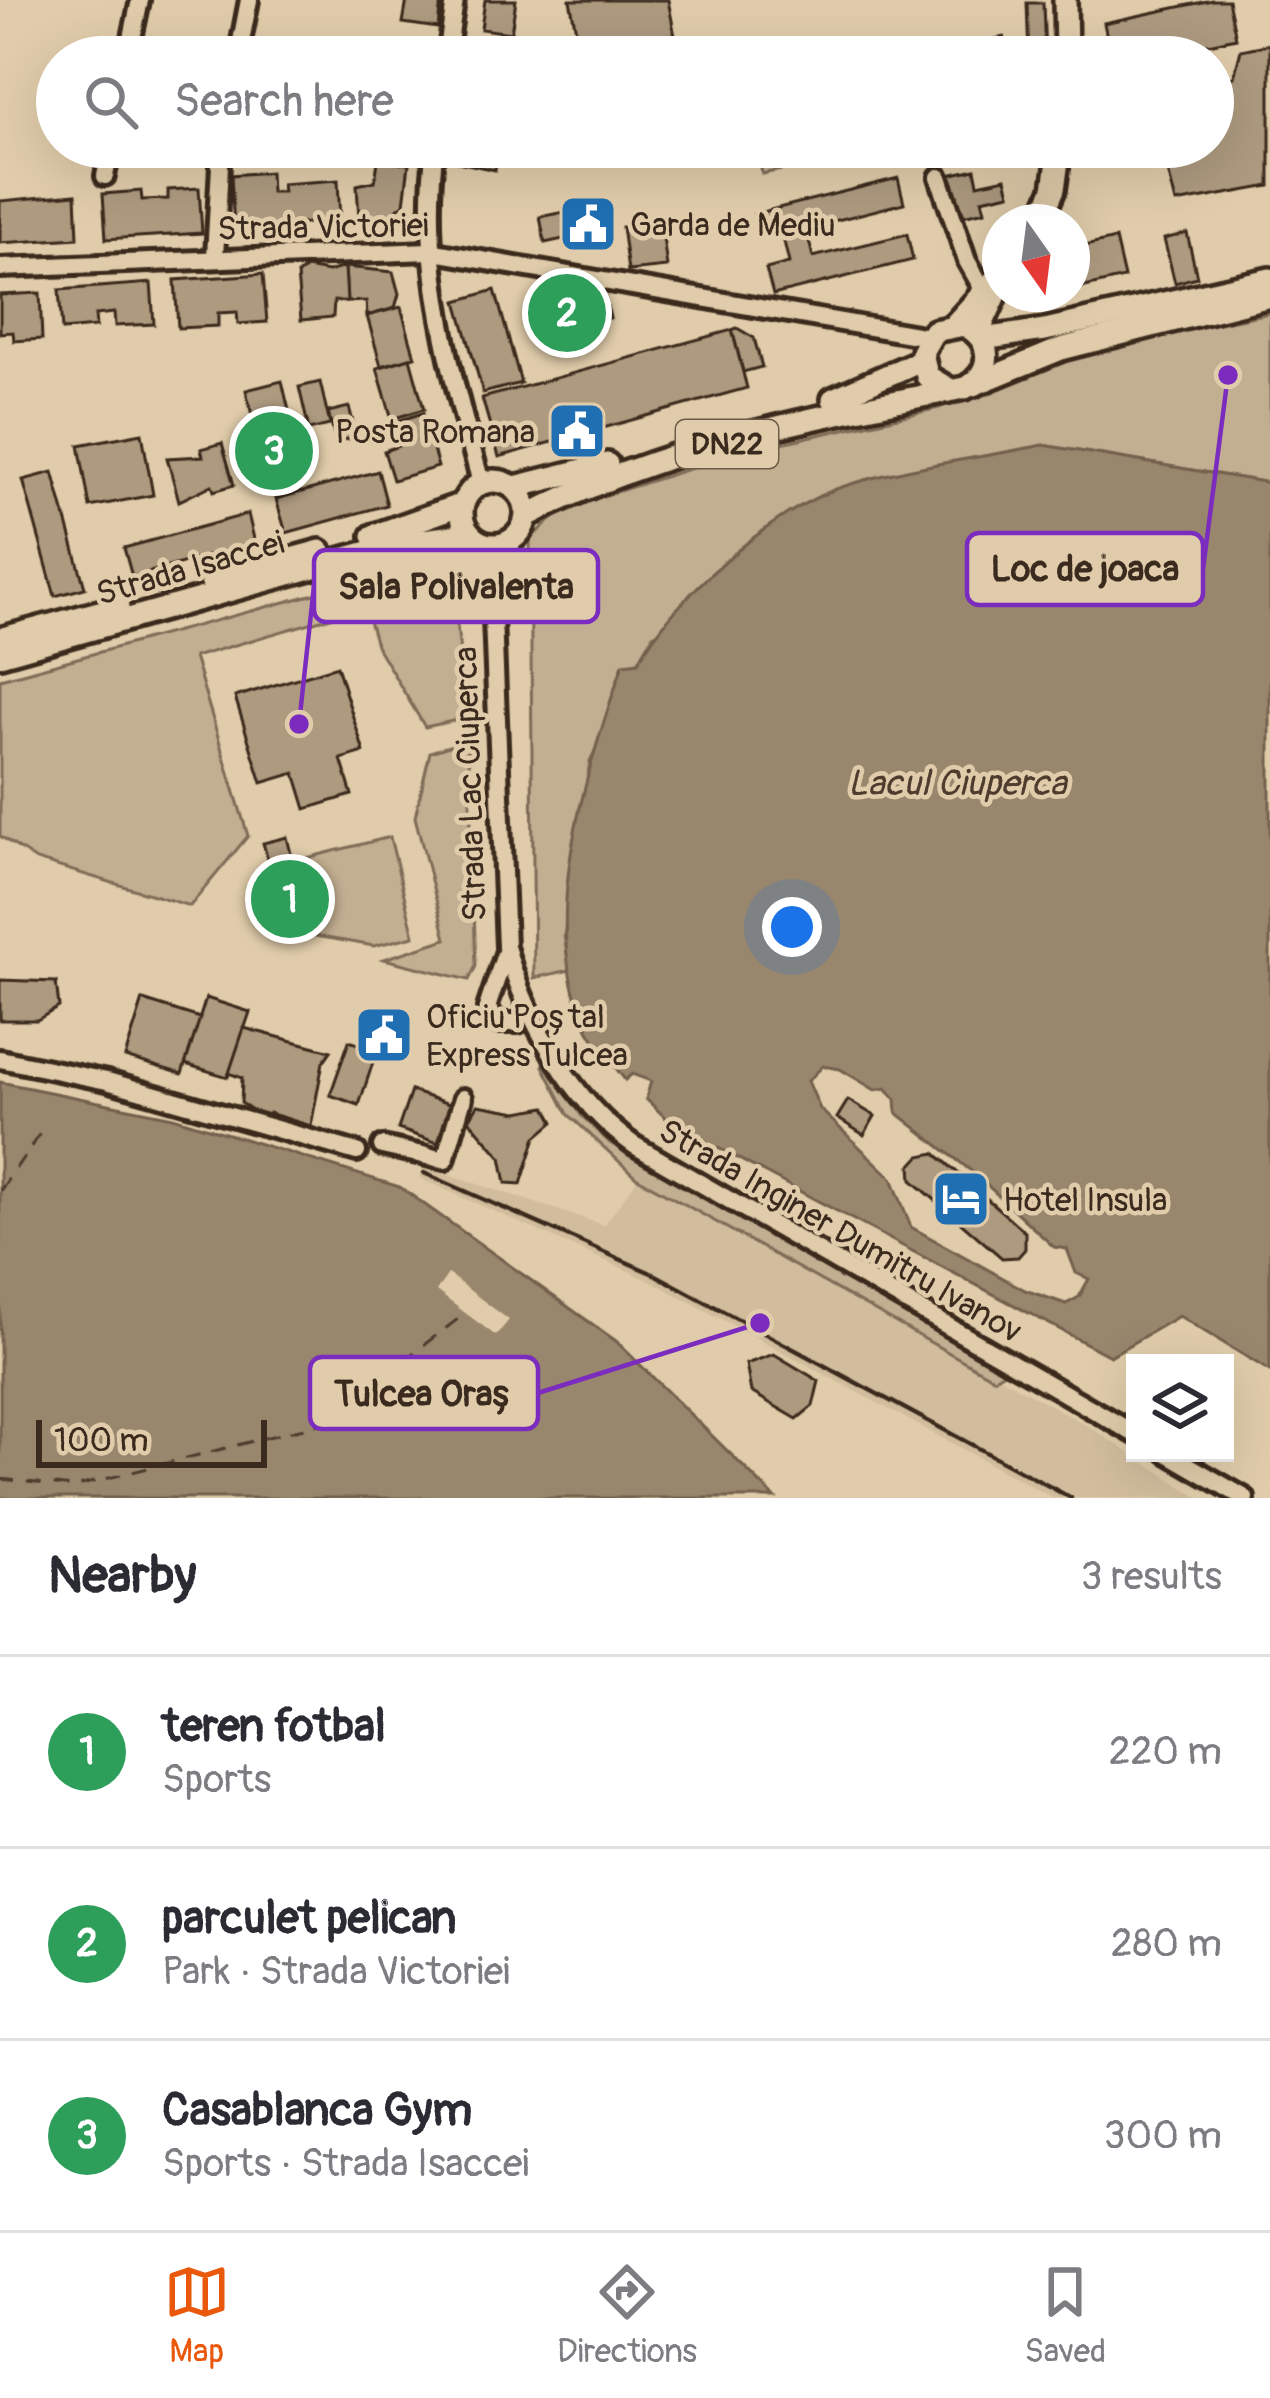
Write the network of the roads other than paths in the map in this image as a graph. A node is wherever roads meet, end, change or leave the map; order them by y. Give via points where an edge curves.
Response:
1 (140, 0) edge
2 (249, 0) edge
3 (455, 0) edge
4 (1065, 0) edge
5 (132, 36) edge
6 (242, 36) edge
7 (450, 36) edge
8 (1066, 36) edge
9 (107, 168) edge
10 (220, 168) edge
11 (434, 168) edge
12 (1057, 168) edge
13 (105, 176) dead end
14 (939, 177) dead end
15 (1048, 204) edge
16 (429, 250) junction
17 (215, 257) junction
18 (0, 268) edge
19 (982, 273) edge
20 (1270, 279) edge
21 (1270, 296) edge
22 (982, 297) edge
23 (987, 312) edge
24 (955, 324) junction
25 (980, 336) junction
26 (928, 337) junction
27 (922, 360) junction
28 (973, 385) junction
29 (949, 389) junction
30 (481, 483) junction
31 (514, 488) junction
32 (463, 504) junction
33 (526, 515) junction
34 (476, 538) junction
35 (513, 539) junction
36 (493, 618) junction
37 (0, 639) edge
38 (0, 655) edge
39 (506, 947) junction
40 (517, 986) junction
41 (497, 987) junction
42 (523, 1015) junction
43 (0, 1059) edge
44 (463, 1098) dead end
45 (382, 1147) dead end
46 (357, 1152) dead end
47 (1126, 1429) edge
48 (1183, 1462) edge
49 (1245, 1498) edge

1 - 5 street
2 - 6 street
3 - 7 street
4 - 8 main road
9 - 13 street
10 - 17 street
11 - 16 street
12 - 15 main road
14 - 19 street via 967,261
16 - 17 street, Strada Victoriei
16 - 26 street, Strada Victoriei
16 - 30 street via 440,329
17 - 18 street, Strada Victoriei
20 - 25 main road via 1045,330
21 - 28 main road, DN22 via 1061,349
22 - 24 main road
23 - 25 main road
24 - 25 main road
24 - 26 main road
25 - 28 main road via 986,369
26 - 27 main road
27 - 29 main road via 933,382
27 - 31 main road, DN22 via 866,389
28 - 29 main road, DN22
29 - 33 main road, DN22 via 870,403 584,486
30 - 31 main road
30 - 32 main road
31 - 33 main road
32 - 34 main road
32 - 37 main road, Strada Isaccei
33 - 35 main road
34 - 35 main road, Strada Isaccei
34 - 36 street, Strada Lac Ciuperca
34 - 38 main road, Strada Isaccei via 400,544
35 - 36 street, Strada Lac Ciuperca
36 - 39 street, Strada Lac Ciuperca
39 - 40 street, Strada Lac Ciuperca
39 - 41 street, Strada Lac Ciuperca
40 - 41 street
40 - 42 street
41 - 42 street via 487,1003 491,1017 503,1025
42 - 47 street, Strada Inginer Dumitru Ivanov via 592,1110 634,1145
43 - 46 street
44 - 45 street via 445,1160
48 - 49 street

